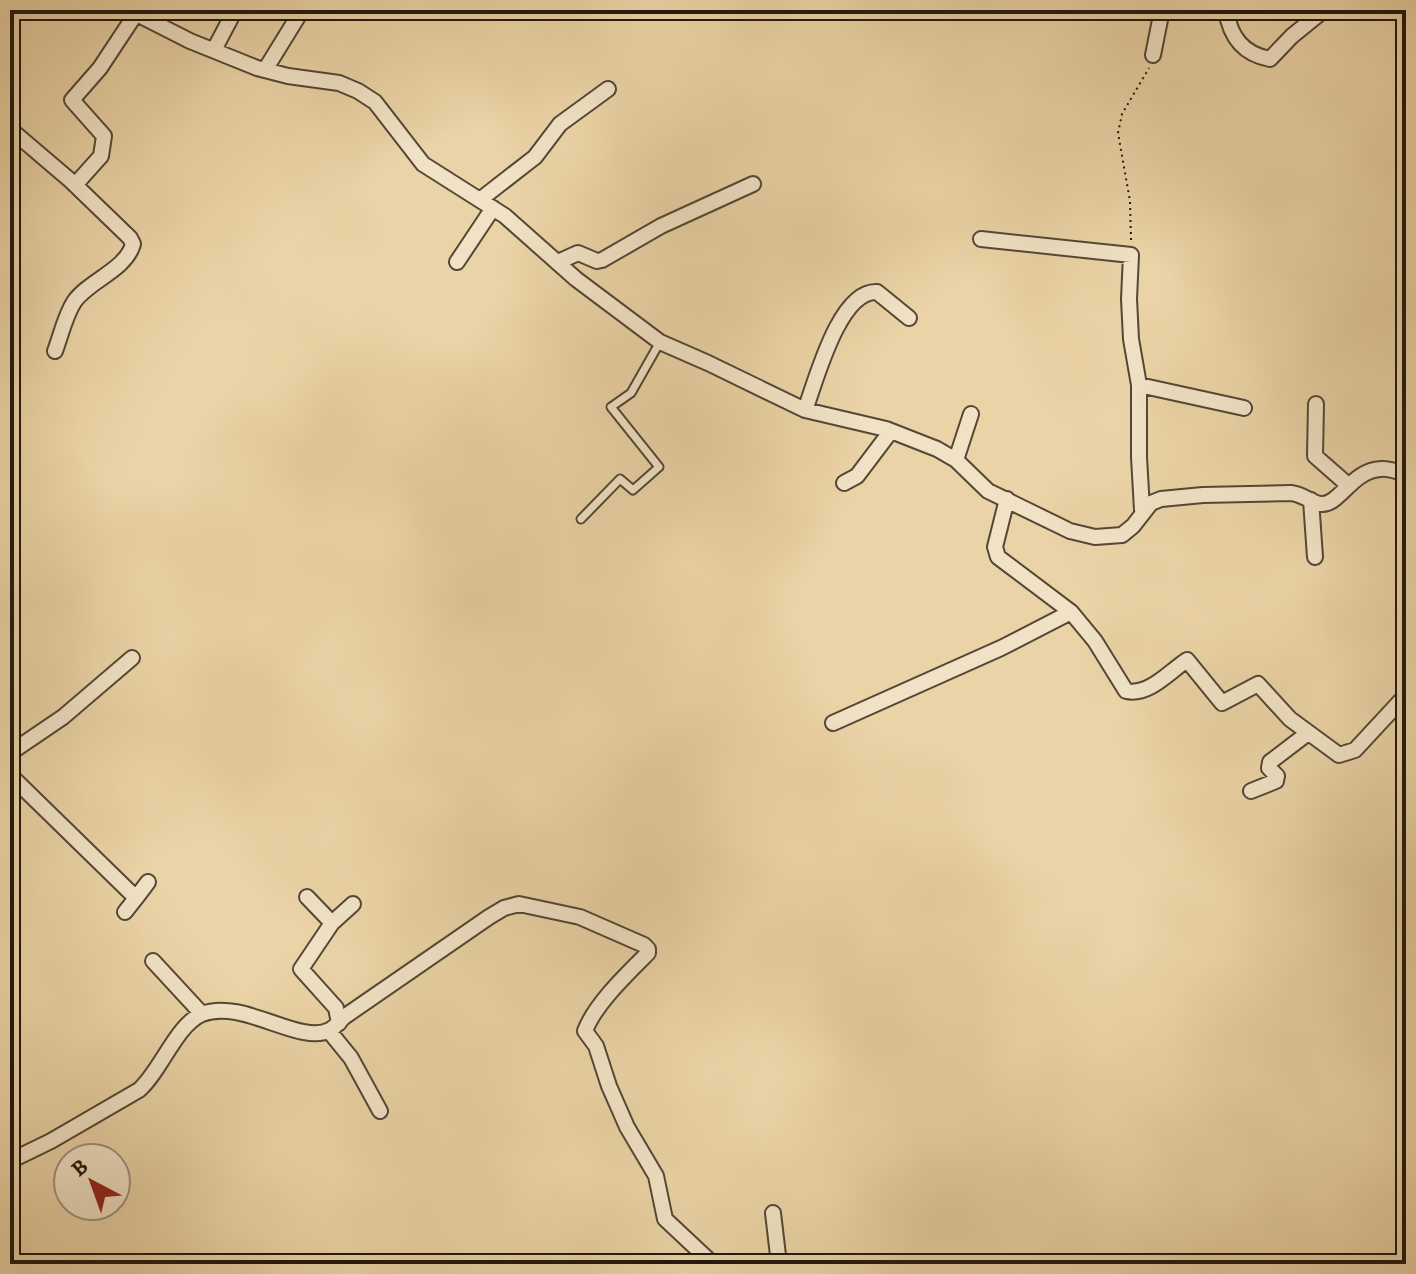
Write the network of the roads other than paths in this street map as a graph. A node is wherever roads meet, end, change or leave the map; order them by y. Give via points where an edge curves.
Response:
1 (235, 10) edge
2 (302, 10) edge
3 (1162, 10) edge
4 (1226, 10) edge
5 (1324, 10) edge
6 (133, 11) edge
7 (214, 50) junction
8 (1153, 55) road end
9 (265, 70) junction
10 (608, 89) dead end
11 (10, 129) edge
12 (753, 184) dead end
13 (75, 185) junction
14 (487, 204) junction
15 (981, 239) dead end
16 (457, 262) dead end
17 (558, 262) junction
18 (909, 318) dead end
19 (660, 342) junction
20 (55, 351) dead end
21 (1139, 385) junction
22 (1316, 404) dead end
23 (1244, 408) dead end
24 (805, 410) junction
25 (971, 414) dead end
26 (891, 431) junction
27 (956, 460) junction
28 (1406, 474) edge
29 (844, 483) dead end
30 (1348, 485) junction
31 (1007, 499) junction
32 (1311, 500) junction
33 (1142, 510) junction
34 (581, 519) dead end
35 (1315, 557) dead end
36 (1071, 612) junction
37 (132, 658) dead end
38 (1406, 695) edge
39 (833, 723) dead end
40 (1308, 733) junction
41 (10, 753) edge
42 (10, 775) edge
43 (1251, 791) dead end
44 (148, 882) dead end
45 (307, 897) dead end
46 (136, 898) junction
47 (353, 904) dead end
48 (125, 912) dead end
49 (332, 923) junction
50 (153, 961) dead end
51 (202, 1014) junction
52 (334, 1027) junction
53 (380, 1111) dead end
54 (10, 1161) edge
55 (773, 1213) dead end
56 (713, 1264) edge
57 (779, 1264) edge

1 - 7 street
2 - 9 street
3 - 8 street
4 - 5 street via 1232,37 1255,55 1270,59
6 - 7 street
6 - 13 street via 100,68 72,100 104,136 101,156
7 - 9 street
9 - 14 street via 339,83 368,96 423,164
10 - 14 street via 560,124
11 - 13 street
12 - 17 street via 602,260 578,253
13 - 20 street via 133,244 74,301
14 - 16 street
14 - 17 street
15 - 21 street via 1131,255 1131,339
17 - 19 street
18 - 24 street via 877,292 850,305
19 - 24 street
19 - 34 lane via 631,393 611,407 659,467 633,490 620,479
21 - 23 street
21 - 33 street
22 - 30 street via 1315,456
24 - 26 street
25 - 27 street
26 - 27 street
26 - 29 street via 857,476
27 - 31 street via 988,491
28 - 30 street via 1383,468 1361,473
30 - 32 street via 1330,503
31 - 33 street via 1070,531 1095,537 1122,535
31 - 36 street via 996,553
32 - 33 street via 1291,493 1203,495 1161,499
32 - 35 street
36 - 39 street
36 - 40 street via 1126,691 1135,693 1161,680 1187,660 1222,703 1258,684
37 - 41 street via 63,717
38 - 40 street via 1345,755
40 - 43 street via 1270,762 1276,781
42 - 46 street
44 - 46 street
45 - 49 street
46 - 48 street
47 - 49 street
49 - 52 street via 301,969 336,1008
50 - 51 street
51 - 52 street via 230,1011 309,1033
51 - 54 street via 188,1024 139,1090
52 - 53 street
52 - 56 street via 514,904 580,917 644,945 648,953 617,983 585,1031 596,1046 627,1127 656,1176 665,1219
55 - 57 street

